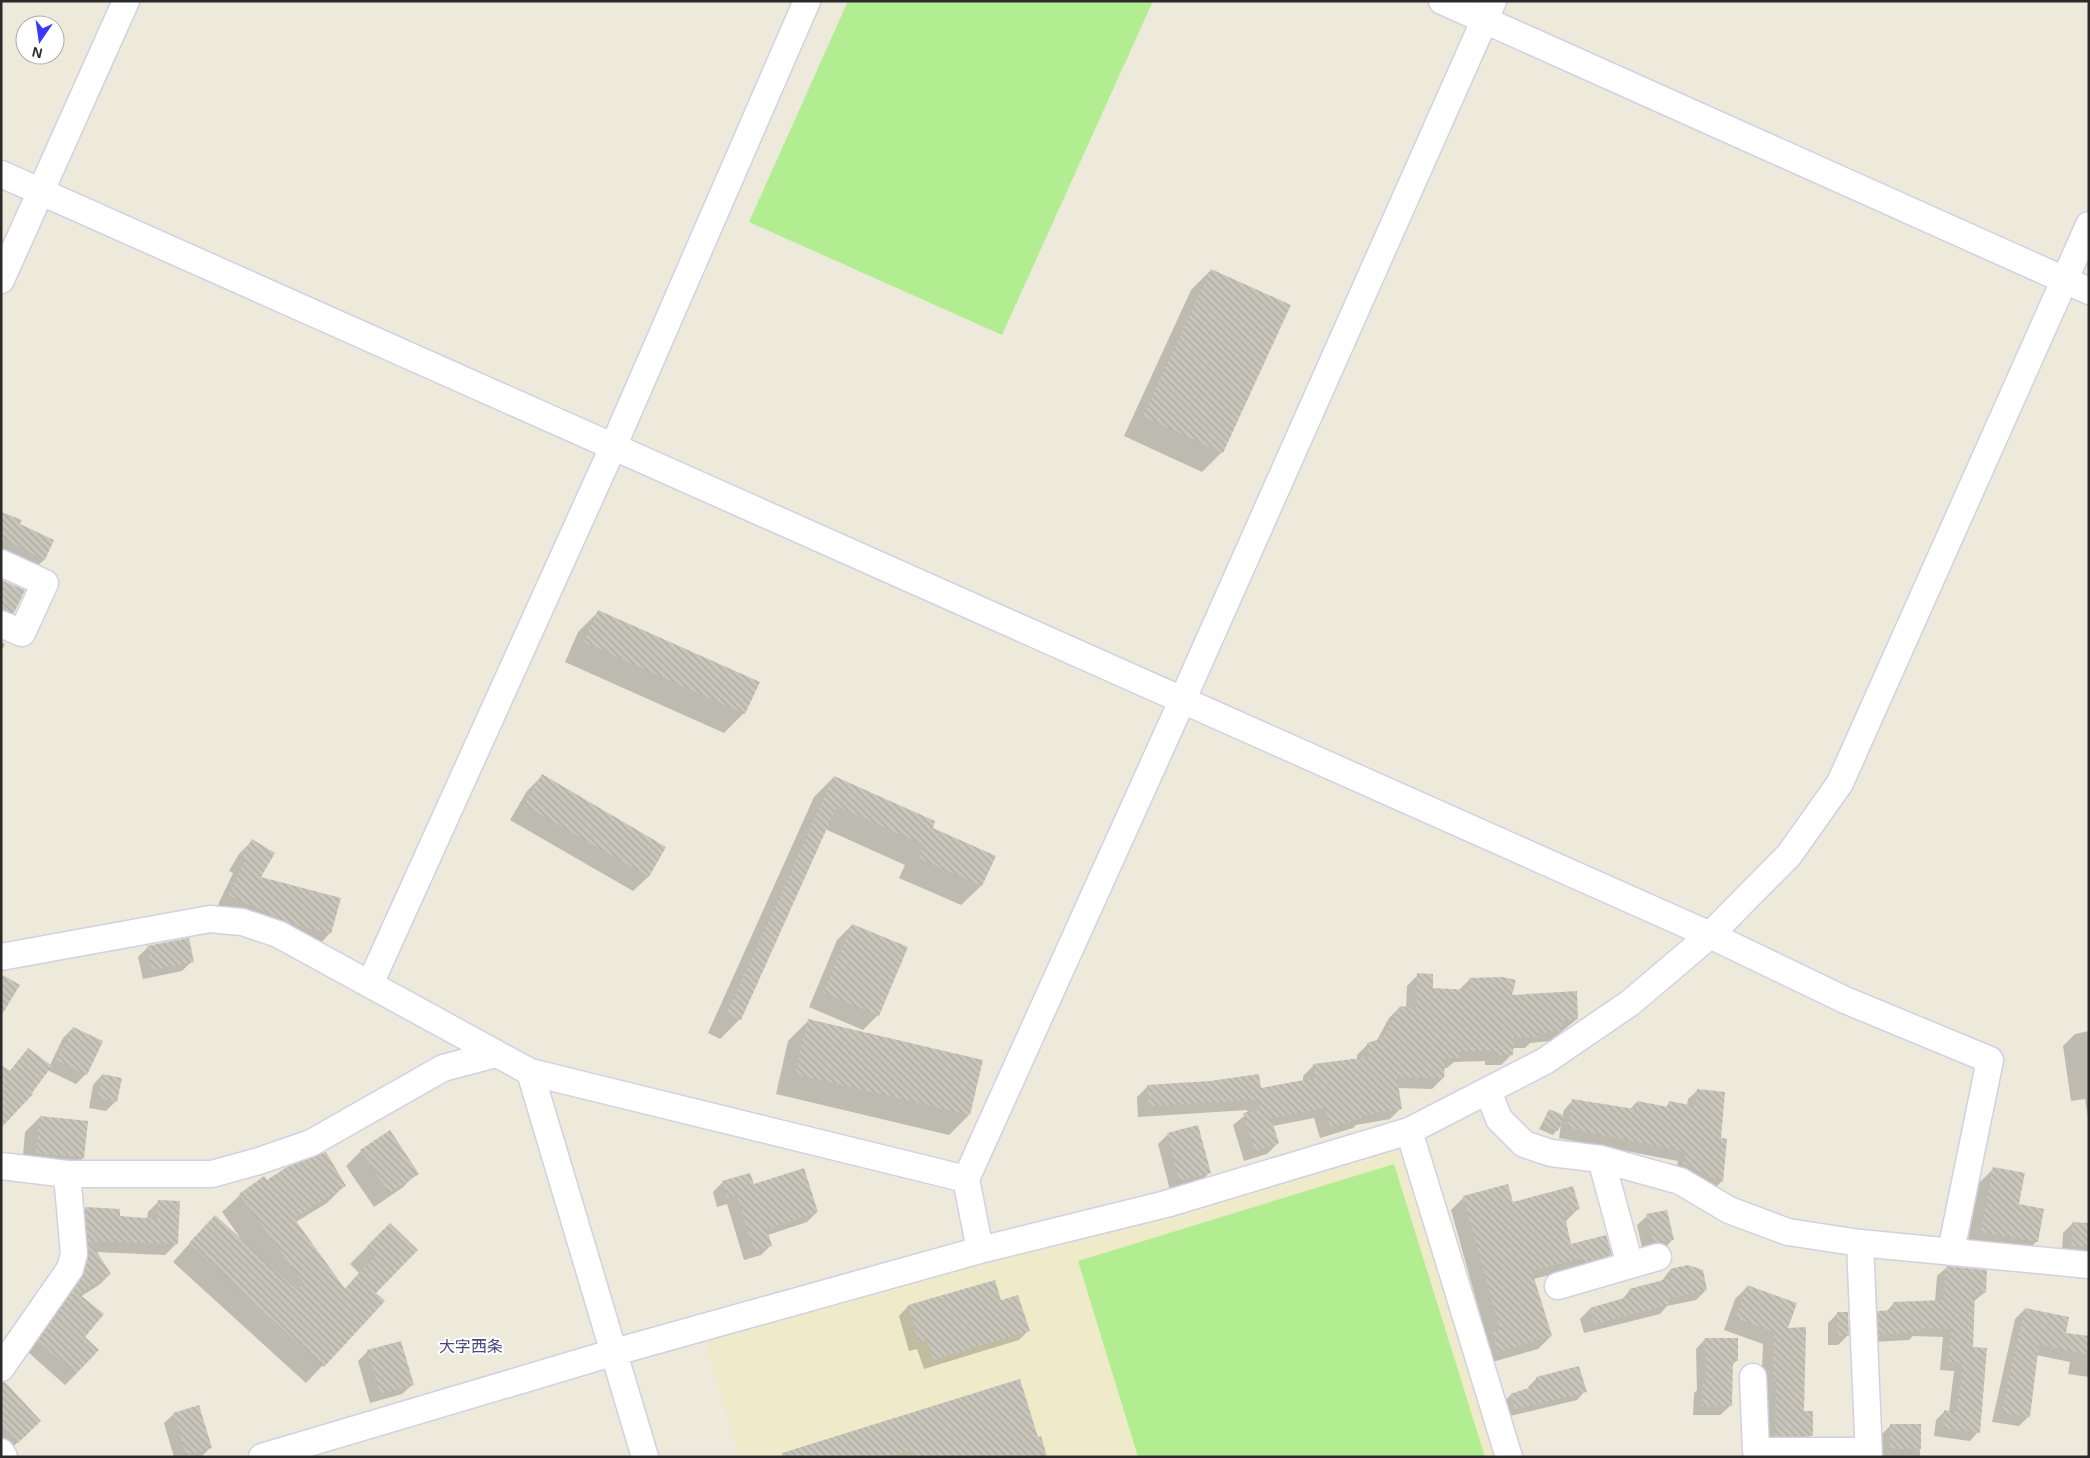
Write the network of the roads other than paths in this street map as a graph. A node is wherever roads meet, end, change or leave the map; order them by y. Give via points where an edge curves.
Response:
1 (126, 1) edge
2 (807, 1) edge
3 (1442, 1) edge
4 (1488, 10) edge
5 (1, 174) edge
6 (42, 192) junction
7 (2089, 225) edge
8 (1, 280) edge
9 (2064, 280) junction
10 (2089, 291) edge
11 (613, 447) junction
12 (1, 563) edge
13 (1, 624) edge
14 (1182, 701) junction
15 (1710, 935) junction
16 (1, 957) edge
17 (370, 984) junction
18 (496, 1054) junction
19 (530, 1072) junction
20 (1488, 1091) junction
21 (1409, 1131) junction
22 (1601, 1159) junction
23 (1, 1166) edge
24 (67, 1174) junction
25 (966, 1179) junction
26 (1860, 1243) junction
27 (980, 1250) junction
28 (1951, 1251) junction
29 (1658, 1257) dead end
30 (2089, 1264) edge
31 (1630, 1265) junction
32 (1558, 1286) dead end
33 (615, 1352) junction
34 (1, 1368) edge
35 (1754, 1377) dead end
36 (1, 1452) edge
37 (1808, 1454) edge
38 (1868, 1454) edge
39 (4, 1457) edge
40 (262, 1457) edge
41 (645, 1457) edge
42 (1509, 1457) edge

1 - 6 street
2 - 11 street
3 - 4 street
4 - 9 street
4 - 14 street
5 - 6 street
6 - 8 street
6 - 11 street
7 - 9 street
9 - 10 street
9 - 15 street via 1840,783 1789,855
11 - 14 street
11 - 17 street
12 - 13 street via 45,583 22,633
14 - 15 street
14 - 25 street
15 - 20 street via 1630,1003 1545,1061
15 - 28 street via 1845,1000 1990,1060
16 - 17 street via 210,919 226,920 278,934
17 - 18 street
18 - 19 street
18 - 24 street via 443,1068 311,1143 259,1161 212,1174
19 - 25 street
19 - 33 street
20 - 21 street
20 - 22 street via 1499,1119 1524,1144 1552,1153
21 - 27 street via 1166,1204
21 - 42 street
22 - 26 street via 1680,1180 1729,1210 1788,1232
22 - 31 street
23 - 24 street
24 - 34 street via 74,1254 70,1269
25 - 27 street
26 - 28 street
26 - 38 street
27 - 33 street
28 - 30 street
29 - 31 street
31 - 32 street
33 - 40 street
33 - 41 street
35 - 37 street via 1756,1451
36 - 39 street
37 - 38 street

